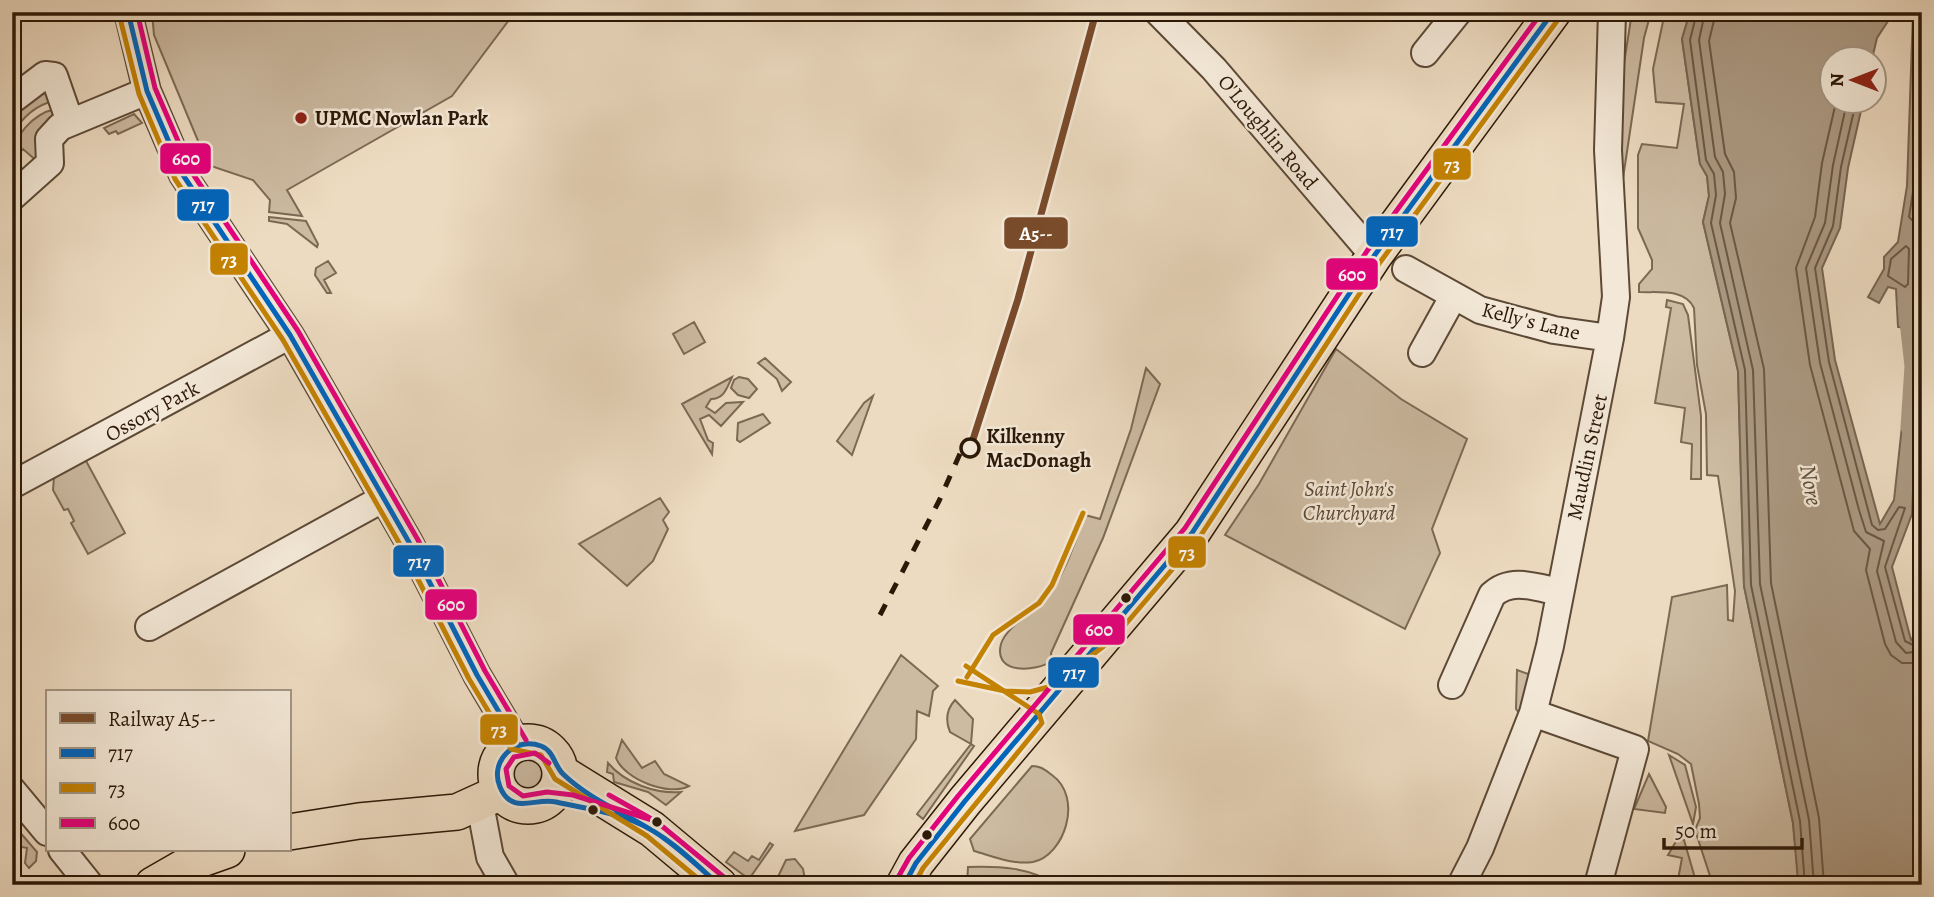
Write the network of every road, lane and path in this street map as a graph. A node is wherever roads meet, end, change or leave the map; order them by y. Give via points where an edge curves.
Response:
1 (128, 12) edge
2 (1158, 12) edge
3 (1458, 12) edge
4 (1553, 12) edge
5 (1612, 12) edge
6 (1425, 53) dead end
7 (147, 92) junction
8 (12, 100) edge
9 (70, 122) junction
10 (12, 197) edge
11 (1374, 256) junction
12 (1406, 270) dead end
13 (1453, 297) junction
14 (290, 335) junction
15 (1610, 338) junction
16 (1421, 352) dead end
17 (12, 485) edge
18 (384, 498) junction
19 (1559, 592) junction
20 (149, 627) dead end
21 (1452, 685) dead end
22 (1533, 713) junction
23 (518, 744) junction
24 (552, 787) junction
25 (12, 790) edge
26 (491, 798) junction
27 (46, 831) edge
28 (290, 832) edge
29 (64, 852) edge
30 (221, 852) edge
31 (710, 877) edge
32 (904, 878) edge
33 (90, 885) edge
34 (153, 885) edge
35 (506, 885) edge
36 (733, 885) edge
37 (1461, 885) edge
38 (1598, 885) edge

1 - 7 street
2 - 11 street, O'Loughlin Road via 1214,69
3 - 6 street
4 - 11 main road
5 - 15 street, Maudlin Street via 1608,150 1616,297
7 - 9 street
7 - 14 street via 189,185
8 - 9 street via 45,75 54,76
9 - 10 street via 49,139 50,163
11 - 32 main road via 1192,533
12 - 13 street, Kelly's Lane
13 - 15 street, Kelly's Lane via 1480,310 1554,330
13 - 16 street, Kelly's Lane
14 - 17 street, Ossory Park
14 - 18 street
15 - 19 street, Maudlin Street
18 - 20 street via 181,623
18 - 23 street
19 - 21 street via 1514,583 1501,586 1492,595
19 - 22 street, Maudlin Street
22 - 37 street, Maudlin Street
22 - 38 street via 1635,749
23 - 24 main road via 537,743 553,754
23 - 26 main road via 502,755
24 - 26 main road via 529,806
24 - 31 main road via 652,830
25 - 27 street
26 - 28 main road via 457,813
26 - 35 street via 490,857
29 - 33 street
30 - 34 main road
31 - 36 main road

